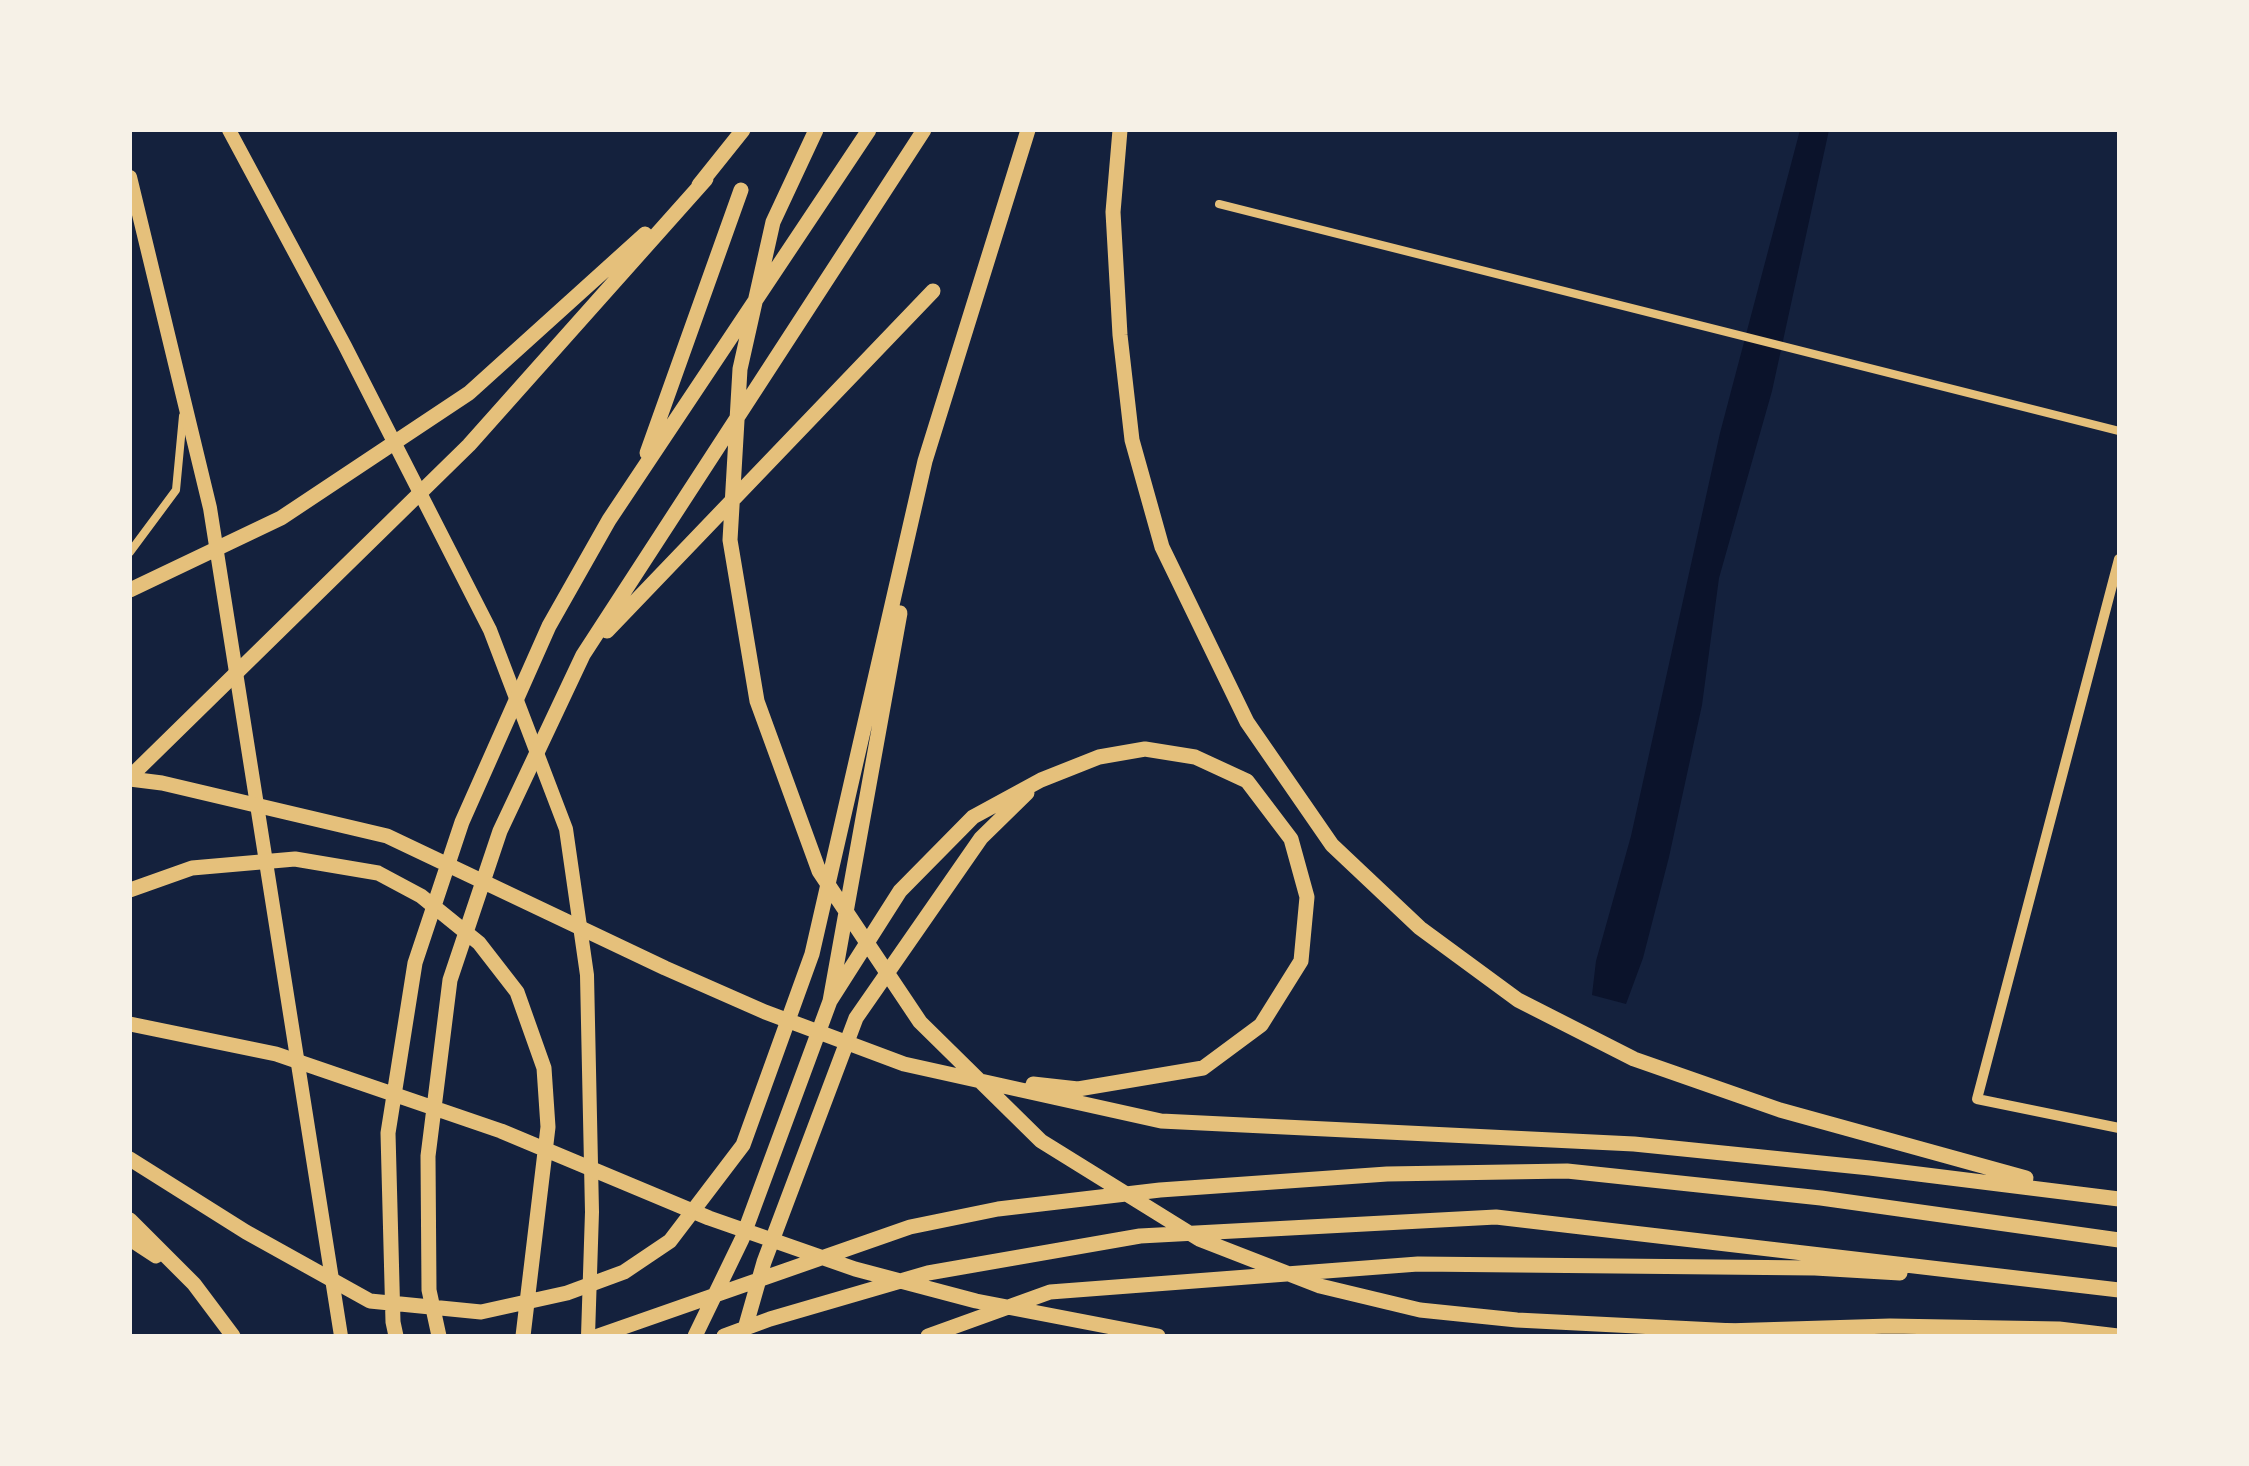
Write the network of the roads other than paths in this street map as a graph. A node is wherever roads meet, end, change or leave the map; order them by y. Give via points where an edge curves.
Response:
1 (229, 130) edge
2 (743, 130) edge
3 (816, 130) edge
4 (869, 130) edge
5 (924, 130) edge
6 (1028, 130) edge
7 (1120, 130) edge
8 (130, 177) edge
9 (706, 179) junction
10 (741, 190) dead end
11 (1219, 204) dead end
12 (933, 291) dead end
13 (184, 402) junction
14 (2119, 430) edge
15 (925, 461) junction
16 (638, 476) junction
17 (130, 552) edge
18 (2119, 559) edge
19 (130, 590) edge
20 (583, 655) junction
21 (130, 778) edge
22 (1041, 780) junction
23 (130, 890) edge
24 (830, 1001) junction
25 (130, 1024) edge
26 (960, 1077) junction
27 (2119, 1128) edge
28 (130, 1158) edge
29 (2074, 1192) junction
30 (2119, 1199) edge
31 (130, 1220) edge
32 (130, 1239) edge
33 (2119, 1240) edge
34 (2082, 1284) junction
35 (2119, 1290) edge
36 (1735, 1330) junction
37 (232, 1336) edge
38 (340, 1336) edge
39 (396, 1336) edge
40 (439, 1336) edge
41 (523, 1336) edge
42 (588, 1336) edge
43 (598, 1336) edge
44 (694, 1336) edge
45 (724, 1336) edge
46 (742, 1336) edge
47 (928, 1336) edge
48 (1158, 1336) edge
49 (1676, 1336) edge
50 (2118, 1336) edge

1 - 42 highway via 490,630 566,829 587,975
2 - 9 highway
3 - 36 highway via 773,222 740,369 730,540 757,701 819,871 920,1022 1041,1141 1199,1239 1320,1286 1420,1310
4 - 16 highway
5 - 20 highway
6 - 15 highway
7 - 29 highway via 1113,212 1120,336 1132,440 1162,547 1247,722 1332,846 1420,928 1518,1000 1634,1058 1780,1110
8 - 13 highway
9 - 19 highway via 469,394 281,518
9 - 21 highway via 469,444
10 - 16 highway
11 - 14 street
12 - 20 highway
13 - 17 street via 176,490
13 - 38 highway via 210,508
15 - 24 highway
15 - 28 highway via 812,954 743,1146 670,1240 624,1272 481,1312 370,1301
16 - 39 highway via 549,626 462,822 415,964 388,1133
18 - 27 street via 1977,1099
20 - 40 highway via 500,831 450,980 428,1156 429,1290
21 - 26 highway via 387,836 765,1012 904,1064
22 - 24 highway via 973,817 900,890
22 - 26 highway via 1098,756 1145,749 1195,757 1247,782 1291,839 1306,897 1301,961 1261,1026 1203,1068 1078,1089
22 - 46 highway via 981,838 856,1018
23 - 41 highway via 192,868 295,859 378,872 480,943 517,992 544,1068 548,1127
24 - 44 highway via 742,1239
25 - 48 highway via 294,1060 500,1131 710,1218 856,1269 976,1301
26 - 29 highway via 1161,1120 1634,1144
29 - 30 highway
31 - 37 highway via 194,1284
32 - 37 highway via 160,1258
33 - 43 highway via 1567,1171 1387,1174 998,1208 910,1227
34 - 35 highway
34 - 45 highway via 1496,1217 1140,1236 928,1273
34 - 47 highway via 1815,1268 1418,1264 1050,1292
36 - 49 highway
36 - 50 highway via 2059,1329

